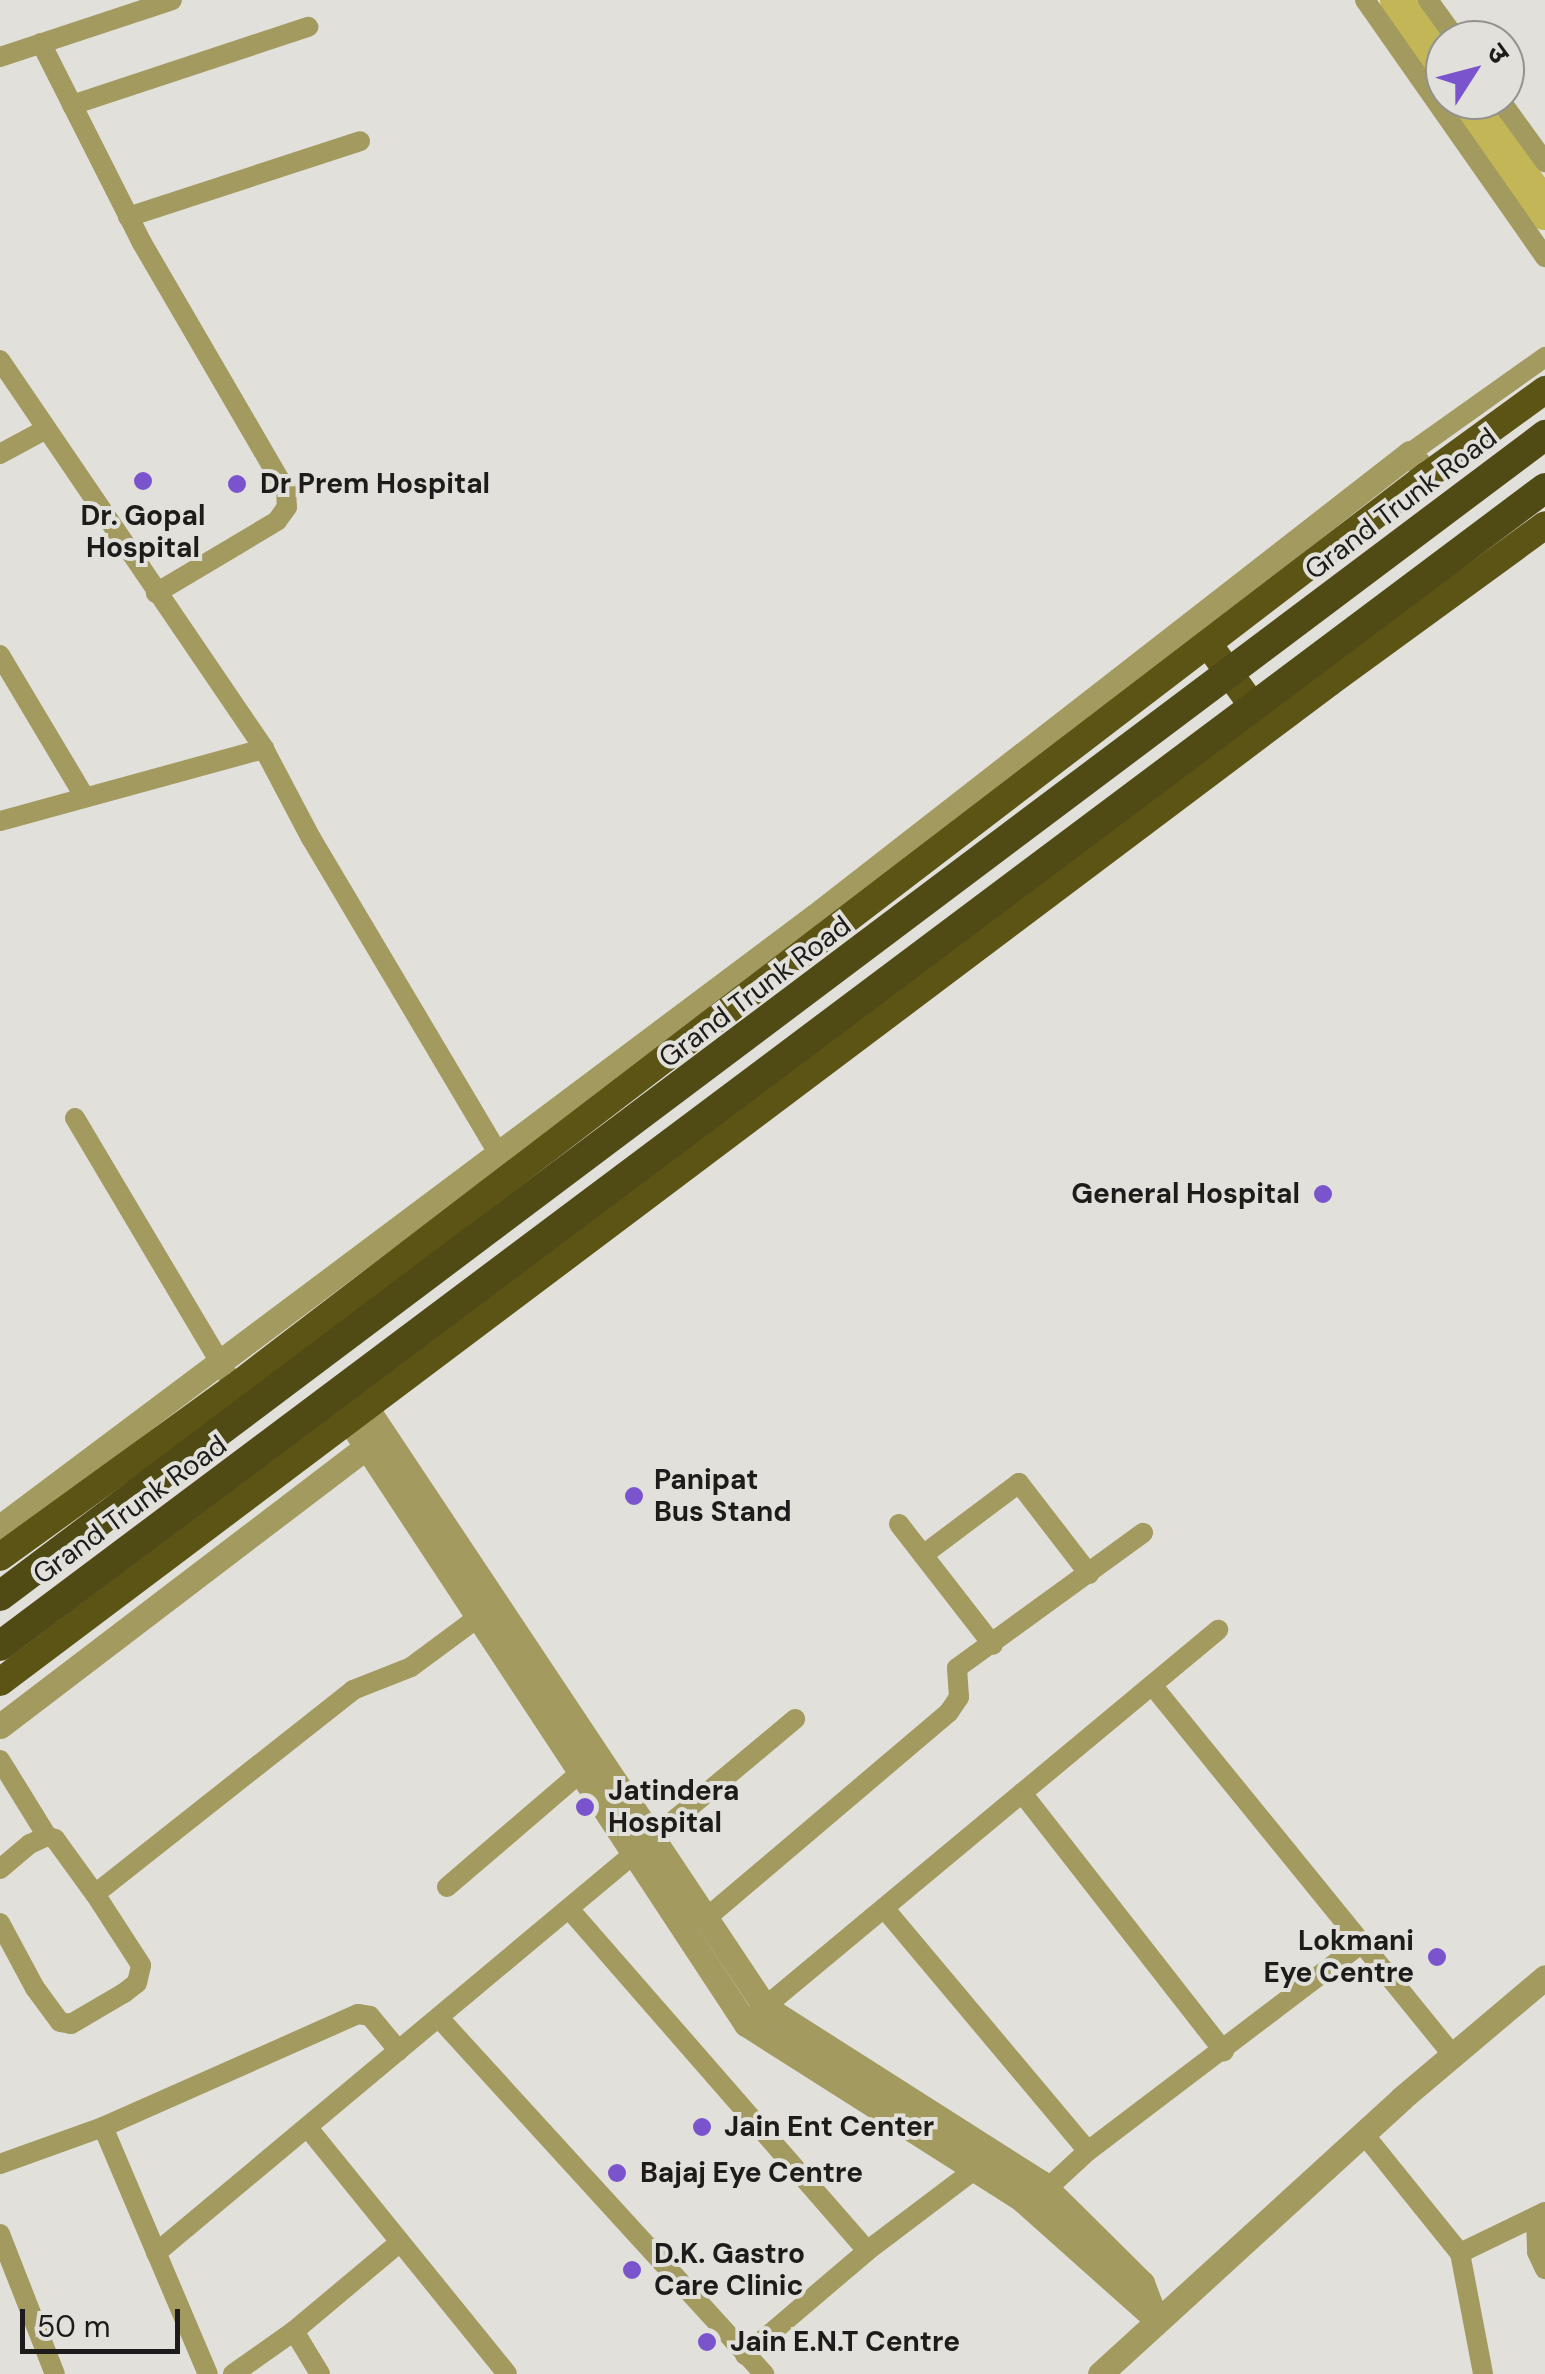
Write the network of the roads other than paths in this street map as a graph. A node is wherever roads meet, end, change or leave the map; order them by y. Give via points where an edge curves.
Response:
1 (172, 0) edge
2 (1365, 0) edge
3 (308, 27) dead end
4 (41, 44) junction
5 (1, 52) edge
6 (72, 105) junction
7 (1515, 120) edge
8 (360, 140) dead end
9 (1545, 162) edge
10 (128, 217) junction
11 (1545, 257) edge
12 (1545, 357) edge
13 (0, 360) edge
14 (1545, 390) edge
15 (46, 429) junction
16 (1545, 436) edge
17 (0, 454) edge
18 (1419, 464) junction
19 (1545, 488) edge
20 (1545, 525) edge
21 (156, 593) junction
22 (1208, 644) junction
23 (1, 658) edge
24 (1269, 728) junction
25 (264, 748) junction
26 (84, 796) junction
27 (0, 821) edge
28 (75, 1118) dead end
29 (504, 1163) junction
30 (218, 1363) junction
31 (235, 1386) junction
32 (359, 1416) junction
33 (374, 1440) junction
34 (899, 1524) dead end
35 (0, 1527) edge
36 (1143, 1533) dead end
37 (923, 1555) junction
38 (0, 1556) edge
39 (1089, 1574) junction
40 (0, 1596) edge
41 (487, 1610) junction
42 (1218, 1630) dead end
43 (994, 1644) junction
44 (0, 1646) edge
45 (0, 1682) edge
46 (1152, 1685) junction
47 (794, 1719) dead end
48 (0, 1726) edge
49 (0, 1760) edge
50 (579, 1774) junction
51 (1022, 1793) junction
52 (47, 1836) junction
53 (643, 1849) junction
54 (0, 1869) edge
55 (447, 1886) dead end
56 (95, 1894) junction
57 (884, 1908) junction
58 (570, 1910) junction
59 (704, 1920) junction
60 (0, 1923) edge
61 (1362, 1943) junction
62 (1545, 1977) edge
63 (755, 2016) junction
64 (440, 2019) junction
65 (399, 2050) junction
66 (1224, 2052) junction
67 (1453, 2055) junction
68 (102, 2127) junction
69 (308, 2128) junction
70 (1362, 2133) junction
71 (1088, 2151) junction
72 (986, 2162) junction
73 (0, 2164) edge
74 (1038, 2198) junction
75 (1540, 2216) edge
76 (0, 2234) edge
77 (400, 2242) junction
78 (867, 2251) junction
79 (1460, 2252) junction
80 (156, 2253) junction
81 (1545, 2270) edge
82 (1156, 2318) junction
83 (294, 2332) junction
84 (745, 2355) junction
85 (55, 2374) edge
86 (208, 2374) edge
87 (233, 2374) edge
88 (320, 2374) edge
89 (507, 2374) edge
90 (764, 2374) edge
91 (1102, 2374) edge
92 (1483, 2374) edge

1 - 4 street
2 - 11 street
3 - 6 street
4 - 5 street
4 - 6 street
6 - 10 street
7 - 9 street
8 - 10 street
10 - 21 street via 286,490 287,507 278,520
12 - 18 street
13 - 15 street
14 - 18 highway
15 - 17 street
15 - 21 street
16 - 40 highway, Grand Trunk Road, bridge
18 - 22 highway
18 - 29 street via 830,904
19 - 44 highway, Grand Trunk Road, bridge
20 - 24 highway
21 - 25 street
22 - 24 highway
22 - 29 highway
23 - 26 street
24 - 32 highway
25 - 26 street
25 - 29 street
26 - 27 street
28 - 30 street
29 - 30 street
29 - 31 highway
30 - 31 street
30 - 35 street
31 - 38 highway
32 - 33 street
32 - 45 highway
33 - 41 street
33 - 48 street
34 - 37 street
36 - 39 street
37 - 39 street via 1019,1483
37 - 43 street
39 - 43 street
41 - 50 street
41 - 53 street
41 - 56 street via 410,1667 353,1690
42 - 46 street
43 - 59 street via 958,1668 959,1697 949,1712
46 - 51 street
46 - 61 street
47 - 53 street
49 - 52 street
50 - 53 street
50 - 55 street
51 - 57 street
51 - 66 street
52 - 54 street
52 - 56 street
53 - 58 street
53 - 59 street
53 - 63 street
56 - 60 street via 141,1972 124,1993 70,2024 50,2012
57 - 63 street
57 - 71 street
58 - 64 street
58 - 78 street
59 - 63 street
61 - 66 street
61 - 67 street
62 - 67 street
63 - 72 street
64 - 65 street
64 - 84 street
65 - 68 street via 370,2016 358,2014
65 - 69 street
66 - 71 street
67 - 70 street
68 - 73 street
68 - 80 street
69 - 77 street
69 - 80 street
70 - 79 street
70 - 82 street
71 - 74 street
72 - 74 street
72 - 78 street
74 - 82 street
75 - 79 street
75 - 81 street via 1537,2252
76 - 85 street
77 - 83 street
77 - 89 street
78 - 84 street
79 - 92 street
80 - 86 street
82 - 91 street
83 - 87 street
83 - 88 street
84 - 90 street

